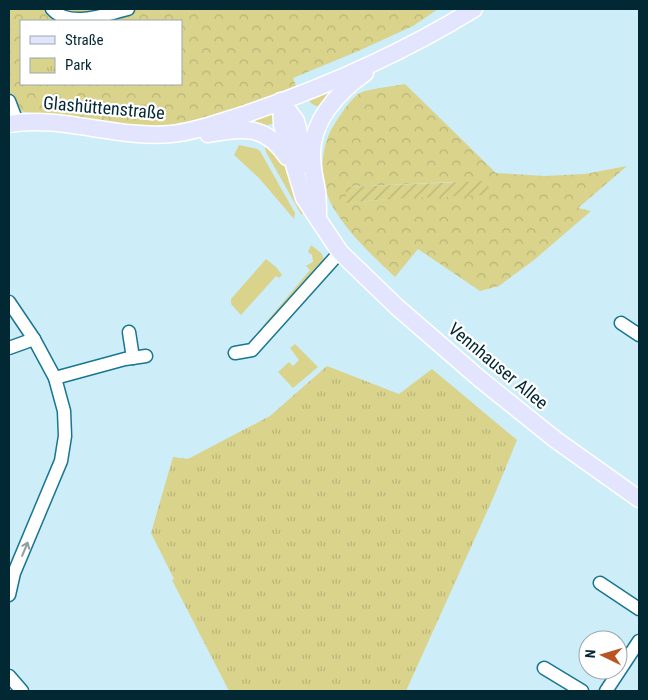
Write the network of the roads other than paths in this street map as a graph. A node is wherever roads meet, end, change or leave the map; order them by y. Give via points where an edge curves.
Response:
1 (52, 9) edge
2 (128, 9) edge
3 (474, 9) edge
4 (386, 58) junction
5 (9, 101) edge
6 (281, 101) junction
7 (13, 123) edge
8 (194, 130) junction
9 (295, 170) junction
10 (318, 218) junction
11 (340, 252) junction
12 (9, 302) edge
13 (621, 323) dead end
14 (129, 332) dead end
15 (639, 335) edge
16 (34, 339) junction
17 (9, 348) edge
18 (235, 353) dead end
19 (55, 378) junction
20 (639, 499) edge
21 (11, 572) edge
22 (600, 583) dead end
23 (9, 595) edge
24 (639, 609) edge
25 (639, 641) edge
26 (544, 668) dead end
27 (9, 676) edge
28 (22, 691) edge
29 (582, 691) edge
30 (606, 691) edge

1 - 2 street via 61,16 75,19
3 - 4 main road
4 - 6 main road, Glashüttenstraße
4 - 10 main road, Vennhauser Allee via 335,98 317,130 312,154
5 - 7 street
6 - 8 main road, Glashüttenstraße
6 - 9 main road, Vennhauser Allee via 282,125
6 - 10 main road, Vennhauser Allee via 296,121
7 - 8 main road, Glashüttenstraße via 51,123 148,135
8 - 9 main road via 206,135 247,129 265,134 276,142
9 - 10 main road, Vennhauser Allee via 304,198
10 - 11 main road, Vennhauser Allee
11 - 18 street via 252,350
11 - 20 main road, Vennhauser Allee via 368,281 480,379 556,440
12 - 16 street
13 - 15 street
14 - 19 street via 140,357
16 - 17 street
16 - 19 street
21 -> 19 street via 64,448 64,412
21 - 23 street
22 - 24 street
25 - 30 street
26 - 29 street
27 - 28 street

